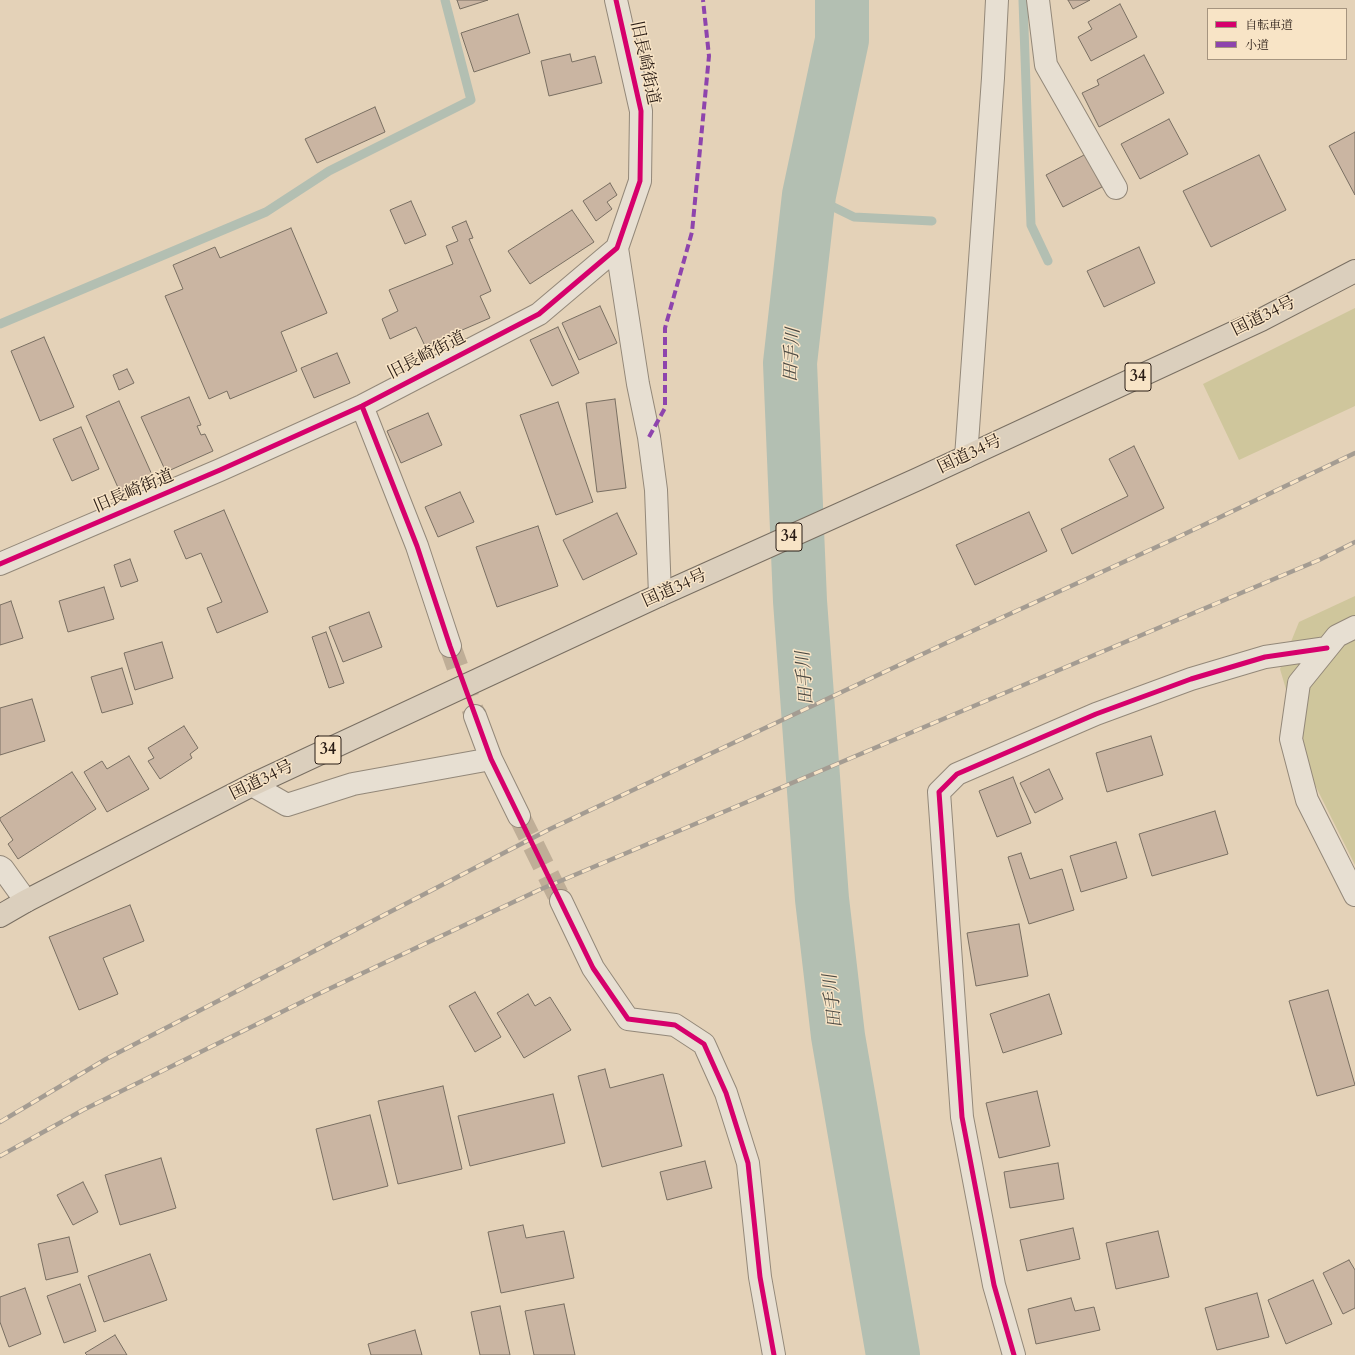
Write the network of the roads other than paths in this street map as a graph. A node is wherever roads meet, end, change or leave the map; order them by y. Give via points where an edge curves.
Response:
1 (616, 0) edge
2 (997, 0) edge
3 (1038, 0) edge
4 (1116, 188) dead end
5 (617, 248) junction
6 (1355, 272) edge
7 (362, 406) junction
8 (966, 457) junction
9 (0, 564) edge
10 (660, 595) junction
11 (1355, 627) edge
12 (450, 646) tunnel mouth
13 (1327, 648) junction
14 (475, 716) tunnel mouth
15 (491, 759) junction
16 (252, 785) junction
17 (519, 816) tunnel mouth
18 (0, 866) edge
19 (1355, 895) edge
20 (26, 901) junction
21 (561, 901) tunnel mouth
22 (0, 916) edge
23 (774, 1355) edge
24 (1014, 1355) edge

1 - 5 street, 旧長崎街道 via 641,111 640,181
2 - 8 street
3 - 4 street via 1046,65
5 - 7 street, 旧長崎街道 via 539,314
5 - 10 street via 656,490
6 - 8 highway, 国道34号 / 34 via 1261,320
7 - 9 street, 旧長崎街道
7 - 12 street via 417,546
8 - 10 highway, 国道34号 / 34
10 - 16 highway, 国道34号 / 34
11 - 13 street via 1337,636
13 - 19 street via 1299,683 1291,740 1307,800
13 - 24 street via 1264,657 1191,679 1096,714 957,774 939,792 962,1117 994,1285
14 - 15 street
15 - 16 street via 353,784 287,805
15 - 17 street
16 - 20 highway, 国道34号 / 34
18 - 20 street
20 - 22 highway, 国道34号 / 34
21 - 23 street via 593,968 628,1020 675,1025 704,1044 726,1093 748,1163 760,1277

